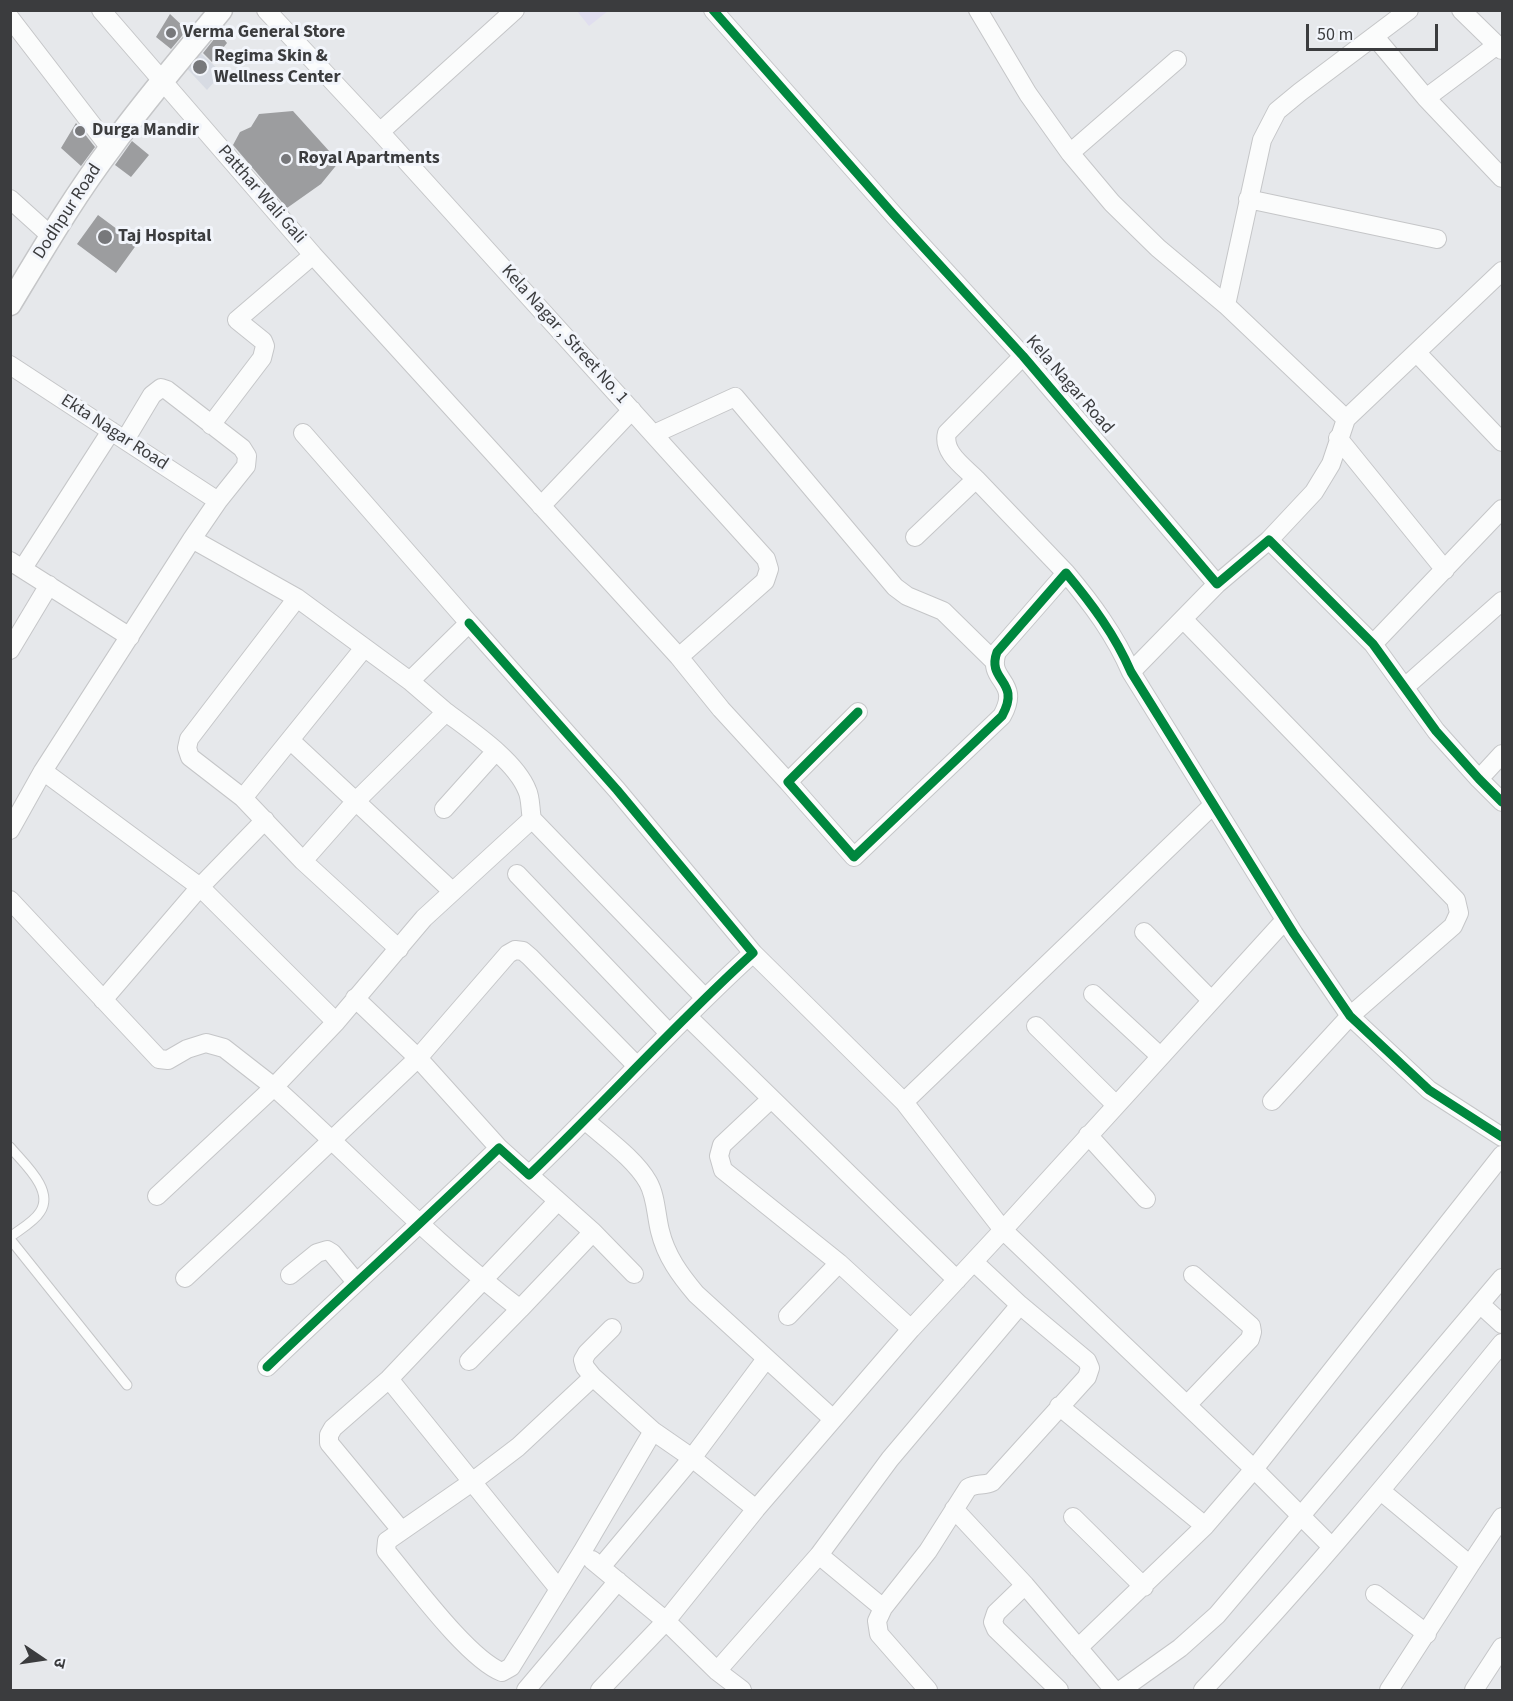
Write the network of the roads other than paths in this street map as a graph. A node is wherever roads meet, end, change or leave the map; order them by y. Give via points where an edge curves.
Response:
1 (101, 10) edge
2 (222, 10) edge
3 (266, 10) edge
4 (515, 10) edge
5 (713, 10) edge
6 (978, 10) edge
7 (1409, 10) edge
8 (1461, 10) edge
9 (10, 18) edge
10 (1375, 37) junction
11 (1500, 47) edge
12 (1178, 60) dead end
13 (162, 81) junction
14 (1426, 98) junction
15 (380, 132) junction
16 (110, 148) junction
17 (1070, 153) junction
18 (1503, 178) edge
19 (10, 199) edge
20 (1248, 199) junction
21 (51, 236) junction
22 (1437, 239) dead end
23 (313, 255) junction
24 (1503, 271) edge
25 (10, 304) edge
26 (1226, 304) junction
27 (1417, 354) junction
28 (1023, 356) junction
29 (10, 365) edge
30 (632, 410) junction
31 (1346, 418) junction
32 (211, 425) junction
33 (303, 433) dead end
34 (654, 434) junction
35 (118, 435) junction
36 (1338, 438) junction
37 (1503, 442) edge
38 (976, 479) junction
39 (218, 501) junction
40 (541, 506) junction
41 (1503, 508) edge
42 (915, 537) dead end
43 (192, 539) junction
44 (1269, 540) junction
45 (16, 565) edge
46 (1444, 570) junction
47 (1066, 573) junction
48 (1217, 584) junction
49 (49, 585) junction
50 (297, 598) junction
51 (1503, 601) edge
52 (1183, 619) junction
53 (469, 623) junction
54 (130, 637) junction
55 (1373, 644) junction
56 (364, 648) junction
57 (10, 650) edge
58 (679, 657) junction
59 (994, 661) junction
60 (1131, 672) junction
61 (410, 681) junction
62 (1405, 687) junction
63 (446, 711) junction
64 (858, 712) dead end
65 (290, 740) junction
66 (496, 751) junction
67 (1503, 754) edge
68 (43, 771) junction
69 (1479, 779) junction
70 (788, 782) junction
71 (243, 798) junction
72 (355, 802) junction
73 (1503, 802) edge
74 (1214, 806) junction
75 (444, 809) dead end
76 (532, 819) junction
77 (265, 820) junction
78 (10, 830) edge
79 (303, 861) junction
80 (517, 874) dead end
81 (200, 887) junction
82 (452, 891) junction
83 (10, 900) edge
84 (1285, 920) junction
85 (1144, 932) dead end
86 (399, 949) junction
87 (753, 953) junction
88 (1093, 994) dead end
89 (704, 997) junction
90 (355, 998) junction
91 (103, 1000) junction
92 (1212, 1000) junction
93 (687, 1016) junction
94 (1350, 1016) junction
95 (336, 1022) junction
96 (1036, 1026) dead end
97 (668, 1032) junction
98 (1160, 1056) junction
99 (418, 1058) junction
100 (637, 1066) junction
101 (274, 1087) junction
102 (771, 1099) junction
103 (1272, 1101) dead end
104 (904, 1102) junction
105 (1116, 1105) junction
106 (586, 1121) junction
107 (1088, 1135) junction
108 (1503, 1137) edge
109 (333, 1140) junction
110 (10, 1147) edge
111 (499, 1148) junction
112 (1503, 1155) edge
113 (529, 1175) junction
114 (157, 1196) dead end
115 (1146, 1199) dead end
116 (557, 1202) junction
117 (420, 1225) junction
118 (1003, 1230) junction
119 (593, 1232) junction
120 (10, 1238) edge
121 (974, 1262) junction
122 (839, 1263) junction
123 (634, 1274) dead end
124 (290, 1275) dead end
125 (1193, 1275) dead end
126 (185, 1278) dead end
127 (1503, 1278) edge
128 (481, 1280) junction
129 (957, 1280) junction
130 (356, 1282) junction
131 (1480, 1304) junction
132 (1020, 1305) junction
133 (520, 1309) junction
134 (788, 1316) dead end
135 (1503, 1324) edge
136 (612, 1328) dead end
137 (911, 1329) junction
138 (1503, 1343) edge
139 (766, 1359) junction
140 (469, 1361) dead end
141 (267, 1367) dead end
142 (593, 1377) junction
143 (389, 1379) junction
144 (127, 1385) dead end
145 (1186, 1405) junction
146 (1059, 1406) junction
147 (832, 1419) junction
148 (653, 1431) junction
149 (692, 1458) junction
150 (1254, 1469) junction
151 (472, 1482) junction
152 (1381, 1491) junction
153 (756, 1509) junction
154 (954, 1509) junction
155 (1073, 1516) dead end
156 (1300, 1516) junction
157 (1503, 1517) edge
158 (1205, 1526) junction
159 (401, 1530) junction
160 (1332, 1547) junction
161 (582, 1552) junction
162 (819, 1555) junction
163 (1470, 1565) junction
164 (601, 1568) junction
165 (618, 1581) junction
166 (1025, 1585) junction
167 (1144, 1587) junction
168 (558, 1588) junction
169 (1375, 1594) dead end
170 (883, 1608) junction
171 (666, 1621) junction
172 (1427, 1634) junction
173 (1503, 1647) edge
174 (1078, 1648) junction
175 (717, 1671) junction
176 (526, 1690) edge
177 (600, 1690) edge
178 (742, 1690) edge
179 (928, 1690) edge
180 (1059, 1690) edge
181 (1114, 1690) edge
182 (1120, 1690) edge
183 (1203, 1690) edge
184 (1389, 1690) edge
185 (1474, 1690) edge

1 - 13 street, Patthar Wali Gali
2 - 13 street, Dodhpur Road
3 - 15 street, Kela Nagar , Street No. 1
4 - 15 street
5 - 28 street, Kela Nagar Road
6 - 17 street via 1028,94
7 - 10 street
8 - 11 street
9 - 16 street
10 - 14 street
10 - 20 street via 1277,111 1262,140
11 - 14 street
12 - 17 street
13 - 16 street, Dodhpur Road
13 - 23 street, Patthar Wali Gali
14 - 18 street
15 - 30 street, Kela Nagar , Street No. 1
16 - 21 street, Dodhpur Road
17 - 26 street via 1112,203 1158,248
19 - 21 street
20 - 22 street
20 - 26 street
21 - 25 street, Dodhpur Road
23 - 32 street via 237,320 263,341 265,352
23 - 40 street, Patthar Wali Gali
24 - 27 street
26 - 31 street
27 - 31 street
27 - 37 street
28 - 38 street via 947,433 947,449
28 - 48 street, Kela Nagar Road
29 - 35 street, Ekta Nagar Road
30 - 34 street, Kela Nagar , Street No. 1
30 - 40 street
31 - 36 street
32 - 35 street via 161,388
32 - 39 street via 247,456 246,466
33 - 53 street
34 - 58 street, Kela Nagar , Street No. 1 via 766,559 769,569 765,581
34 - 59 street via 735,397 895,587 943,611
35 - 39 street, Ekta Nagar Road
35 - 45 street
36 - 44 street via 1331,464 1314,492
36 - 46 street
38 - 42 street
38 - 47 street
39 - 43 street
40 - 58 street, Patthar Wali Gali
41 - 46 street
43 - 50 street
43 - 54 street
44 - 48 street
44 - 55 street
45 - 49 street
46 - 55 street
47 - 59 street via 997,652
47 - 60 street via 1099,615
48 - 52 street
49 - 54 street
49 - 57 street
50 - 56 street
50 - 71 street via 189,739 190,757
51 - 62 street
52 - 60 street
52 - 94 street via 1456,900 1459,913 1453,926
53 - 61 street
53 - 87 street via 617,790
54 - 68 street
55 - 62 street
56 - 61 street
56 - 65 street
58 - 70 street, Patthar Wali Gali
59 - 70 street, Patthar Wali Gali via 994,669 1009,693 1002,717 854,857
60 - 74 street
61 - 63 street
62 - 69 street
63 - 66 street
63 - 72 street
64 - 70 street
65 - 71 street
65 - 72 street
66 - 75 street
66 - 76 street via 528,791
67 - 69 street
68 - 78 street
68 - 81 street
69 - 73 street
71 - 77 street
72 - 79 street
72 - 82 street
74 - 84 street
74 - 104 street
76 - 82 street
76 - 89 street
77 - 79 street
77 - 81 street
79 - 86 street
80 - 97 street
81 - 91 street
81 - 95 street
82 - 86 street
83 - 91 street
84 - 92 street
84 - 94 street
85 - 92 street
86 - 90 street
87 - 89 street
87 - 104 street
88 - 98 street
89 - 93 street
90 - 95 street
90 - 99 street
91 - 101 street via 159,1059 168,1060 206,1042 224,1048
92 - 98 street
93 - 97 street
93 - 102 street
94 - 103 street
94 - 108 street via 1429,1090
95 - 101 street
96 - 105 street
97 - 100 street
98 - 105 street
99 - 100 street via 508,954 516,950 530,957
99 - 109 street
99 - 111 street
100 - 106 street
101 - 109 street
101 - 114 street
102 - 122 street via 722,1145 719,1156 723,1170
102 - 129 street
104 - 118 street
105 - 107 street
106 - 113 street
106 - 139 street via 649,1183 660,1232 678,1272
107 - 115 street
107 - 118 street
109 - 117 street
109 - 126 street
110 - 120 lane via 41,1185 45,1198 40,1212
111 - 113 street
111 - 117 street
112 - 150 street
113 - 116 street
116 - 119 street
116 - 128 street
117 - 128 street
117 - 130 street
118 - 121 street
118 - 145 street
119 - 123 street
119 - 133 street
120 - 144 lane
121 - 129 street
121 - 132 street
122 - 134 street
122 - 137 street
124 - 130 street via 317,1253 327,1250
125 - 145 street via 1251,1326 1252,1332 1250,1339
127 - 131 street
128 - 133 street
128 - 143 street
129 - 137 street
130 - 141 street
131 - 135 street
131 - 156 street
132 - 146 street via 1087,1361 1090,1368 1087,1377
132 - 162 street via 890,1459
133 - 140 street
136 - 142 street via 583,1360
137 - 147 street
138 - 152 street
139 - 147 street
139 - 149 street
142 - 148 street
142 - 151 street via 518,1447
143 - 151 street
143 - 159 street via 333,1428 329,1443
145 - 150 street
146 - 154 street via 992,1482 968,1488
146 - 158 street
147 - 153 street
148 - 149 street
148 - 161 street
149 - 153 street
149 - 164 street
150 - 156 street
150 - 158 street
151 - 159 street
151 - 168 street
152 - 160 street
152 - 163 street
153 - 171 street
154 - 166 street
154 - 170 street via 928,1551
155 - 167 street
156 - 160 street
156 - 182 street via 1217,1615 1180,1648
157 - 163 street
158 - 167 street
159 - 168 street via 387,1541 386,1551 448,1626 491,1668 502,1672 511,1667
160 - 183 street
161 - 164 street
161 - 168 street
162 - 170 street
162 - 175 street
163 - 172 street
164 - 165 street
165 - 171 street
165 - 176 street
166 - 174 street
166 - 180 street via 996,1613 993,1622
167 - 174 street
169 - 172 street
170 - 179 street via 877,1621 879,1634
171 - 175 street
171 - 177 street
172 - 184 street
173 - 185 street
174 - 181 street
175 - 178 street

